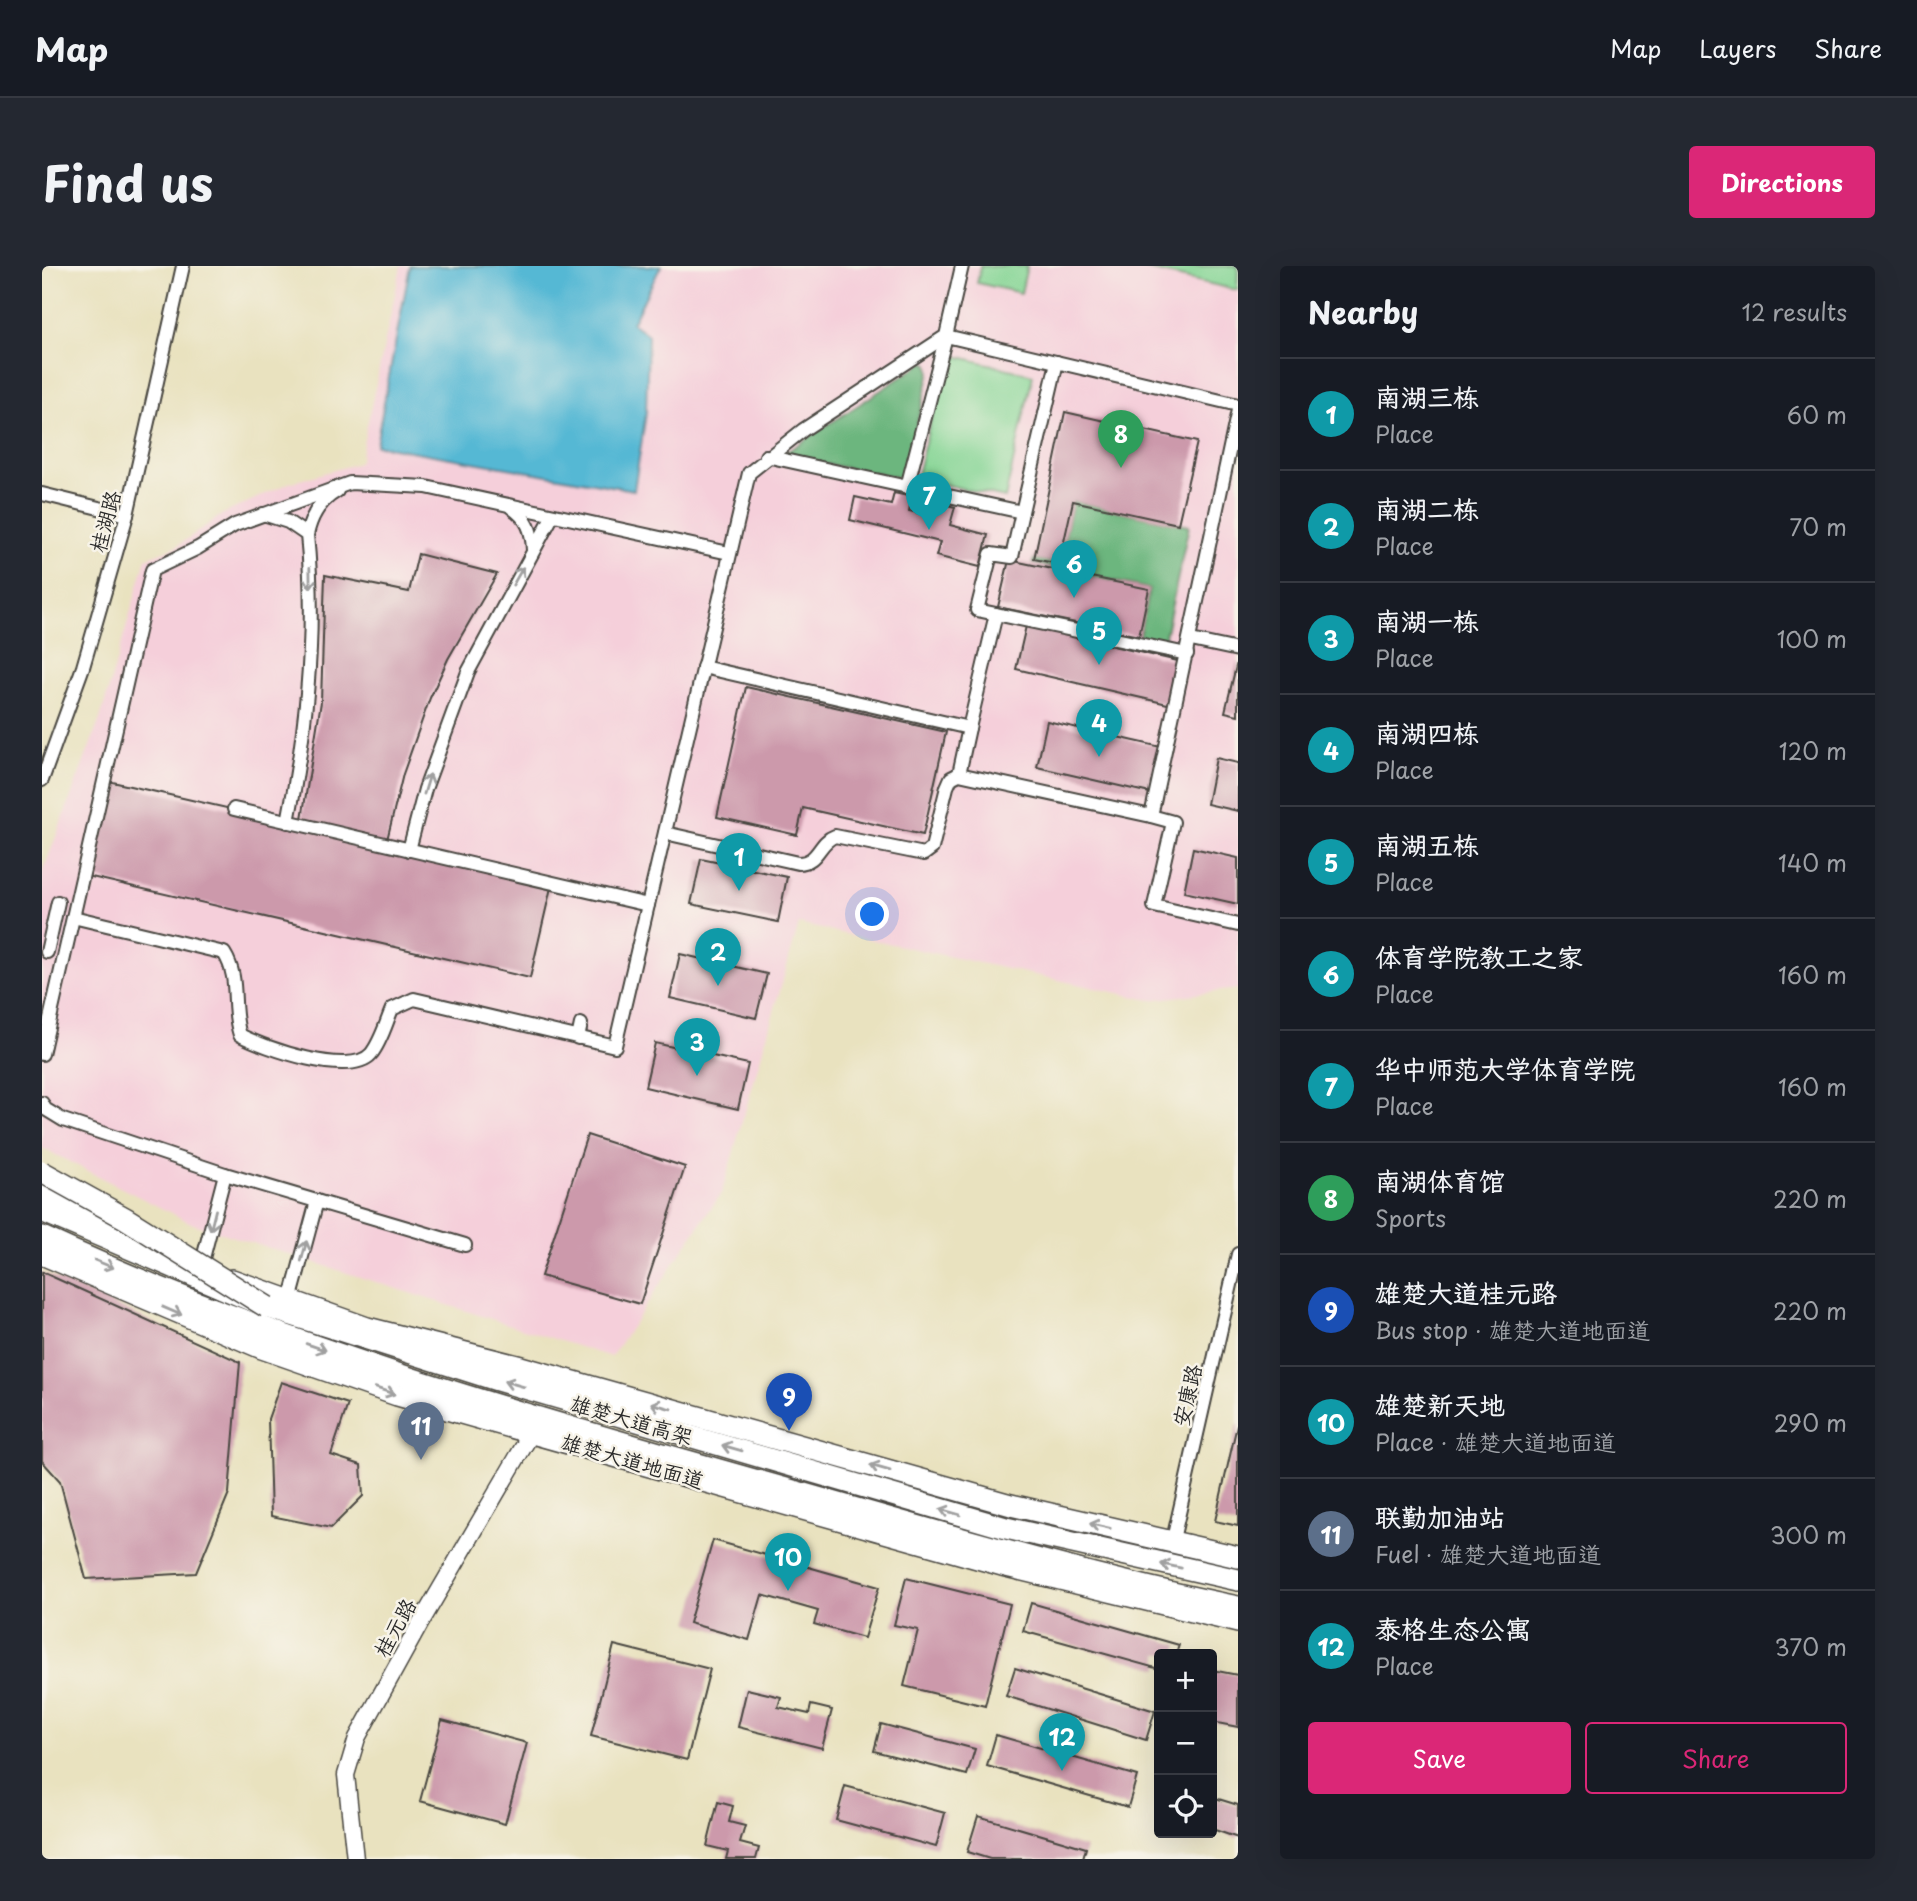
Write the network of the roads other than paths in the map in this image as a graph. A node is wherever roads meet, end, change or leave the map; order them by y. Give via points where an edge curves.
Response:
1 (183, 266) edge
2 (962, 266) edge
3 (946, 336) junction
4 (1057, 362) junction
5 (1238, 407) edge
6 (766, 456) junction
7 (350, 483) junction
8 (907, 487) junction
9 (42, 494) edge
10 (510, 506) junction
11 (1022, 512) junction
12 (127, 514) junction
13 (263, 514) junction
14 (553, 515) junction
15 (307, 535) junction
16 (533, 551) junction
17 (729, 552) junction
18 (996, 614) junction
19 (1191, 640) junction
20 (1238, 650) edge
21 (1187, 654) junction
22 (703, 667) junction
23 (969, 728) junction
24 (959, 774) junction
25 (42, 780) edge
26 (234, 809) dead end
27 (1151, 816) junction
28 (288, 822) junction
29 (665, 833) junction
30 (409, 850) junction
31 (58, 902) dead end
32 (648, 905) junction
33 (73, 917) junction
34 (1238, 925) edge
35 (44, 952) edge
36 (64, 957) junction
37 (581, 1024) dead end
38 (578, 1038) junction
39 (42, 1054) edge
40 (42, 1103) edge
41 (42, 1172) edge
42 (225, 1174) junction
43 (42, 1195) edge
44 (317, 1201) junction
45 (42, 1210) edge
46 (42, 1237) edge
47 (465, 1245) dead end
48 (42, 1254) edge
49 (1238, 1254) edge
50 (201, 1266) junction
51 (290, 1301) junction
52 (267, 1307) junction
53 (532, 1432) junction
54 (1172, 1544) junction
55 (1238, 1557) edge
56 (1238, 1580) edge
57 (1238, 1610) edge
58 (1238, 1622) edge
59 (355, 1859) edge

1 - 12 street, 桂湖路
2 - 3 street
3 - 4 street
3 - 6 street
3 - 8 street
4 - 5 street
4 - 11 street
5 - 19 street
6 - 8 street
6 - 17 street via 749,473
7 - 10 street via 426,487
7 - 13 street
7 - 15 street via 327,497 310,520
8 - 11 street
9 - 12 street
10 - 14 street
10 - 16 street via 522,514 532,531
11 - 18 street via 1012,557 991,554 977,610
12 - 25 street, 桂湖路 via 83,667
13 - 15 street via 288,522
13 - 33 street via 152,570
14 - 16 street
14 - 17 street
15 -> 28 street via 311,571 309,681
30 -> 16 street via 456,701
17 - 22 street
18 - 21 street
18 - 23 street
19 - 20 street
19 - 21 street
21 - 27 street
22 - 23 street
22 - 29 street
23 - 24 street
24 - 27 street
24 - 29 street via 947,787 932,848 924,854 835,836 814,858 798,863
26 - 28 street
27 - 34 street via 1173,822 1154,906
28 - 30 street
29 - 32 street
30 - 32 street
31 - 35 street
32 - 38 street via 615,1046
33 - 36 street
33 - 38 street via 224,953 234,970 234,1016 240,1035 262,1046 354,1064 370,1055 391,1009 414,999
35 - 36 street
36 - 39 street
37 - 38 street
40 - 42 street via 63,1121
41 - 52 main road, bridge
42 - 44 street
42 -> 50 street
43 - 50 main road
44 - 47 street
51 -> 44 street
45 - 52 main road, 雄楚大道高架, bridge
46 -> 57 main road, 雄楚大道高架 via 266,1330 482,1403 1003,1550
48 -> 53 main road, 雄楚大道地面道 via 262,1348 397,1395
49 - 54 street, 安康路
50 - 51 main road
54 -> 51 main road via 1011,1505 367,1328
56 -> 52 main road, 雄楚大道高架 via 1006,1528 510,1384
53 - 58 main road, 雄楚大道地面道 via 1002,1565
53 - 59 street, 桂元路 via 357,1738 346,1775
54 - 55 main road

